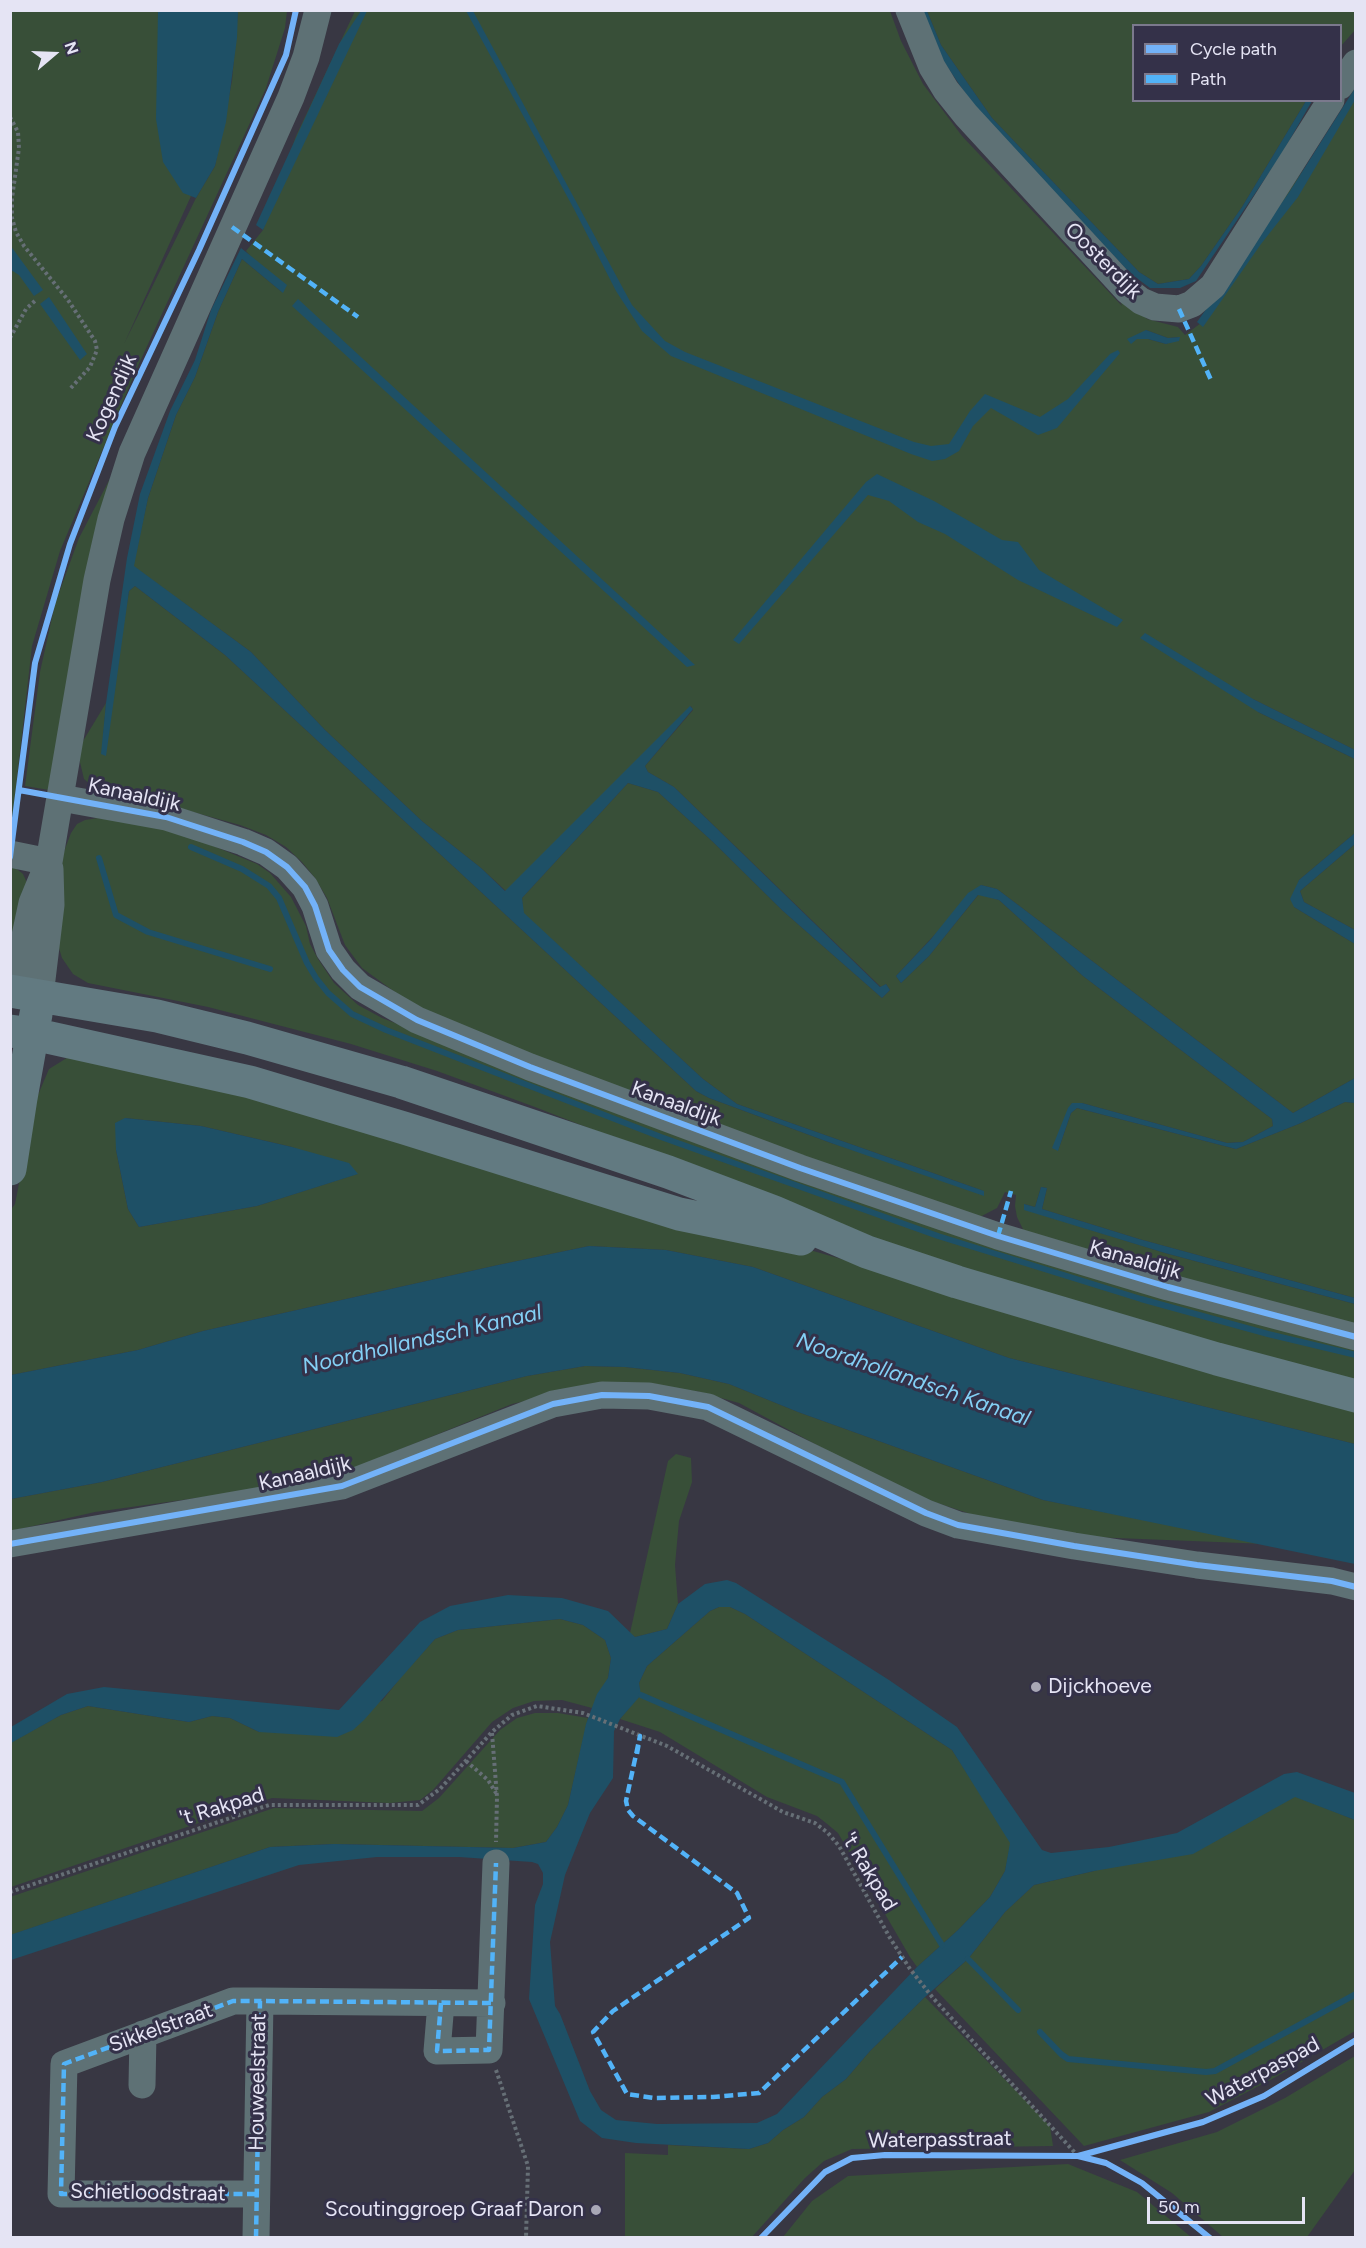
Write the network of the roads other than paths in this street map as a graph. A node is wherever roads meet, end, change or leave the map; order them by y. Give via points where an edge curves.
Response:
1 (318, 10) edge
2 (909, 10) edge
3 (1356, 63) edge
4 (1342, 84) edge
5 (1330, 102) edge
6 (61, 798) junction
7 (10, 854) edge
8 (49, 862) junction
9 (19, 996) edge
10 (22, 1033) edge
11 (10, 1169) edge
12 (867, 1252) junction
13 (1356, 1336) edge
14 (1356, 1396) edge
15 (10, 1544) edge
16 (1356, 1587) edge
17 (496, 1850) road end
18 (260, 2001) junction
19 (492, 2002) junction
20 (441, 2003) junction
21 (143, 2034) junction
22 (64, 2064) joint
23 (142, 2085) dead end
24 (256, 2194) junction
25 (256, 2238) edge

1 - 6 street, Kogendijk via 291,98 132,453 98,572
2 - 5 street, Oosterdijk via 932,67 966,115 1128,291 1155,307 1179,309 1192,304 1213,286
3 - 4 street
6 - 8 street, Kogendijk
6 - 13 street, Kanaaldijk via 166,817 266,852 287,867 304,887 315,906 329,950 360,987 417,1020 530,1067 800,1168 998,1236 1168,1287
7 - 8 street
8 - 9 street, Kogendijk via 51,905
9 - 10 main road
9 - 12 main road via 158,1016 401,1082 668,1172
10 - 11 main road
10 - 12 main road via 250,1082 679,1214
12 - 14 main road via 1075,1318
15 - 16 street, Kanaaldijk via 342,1486 553,1404 602,1395 649,1396 708,1407 958,1525
17 - 19 street
18 - 20 street, Houweelstraat
18 - 21 street, Sikkelstraat via 233,2001
18 - 24 street, Houweelstraat
19 - 20 street, Houweelstraat
19 - 20 street via 489,2050 437,2051
21 - 22 street, Sikkelstraat
21 - 23 street
22 - 24 street, Schietloodstraat via 61,2194
24 - 25 street, Houweelstraat

